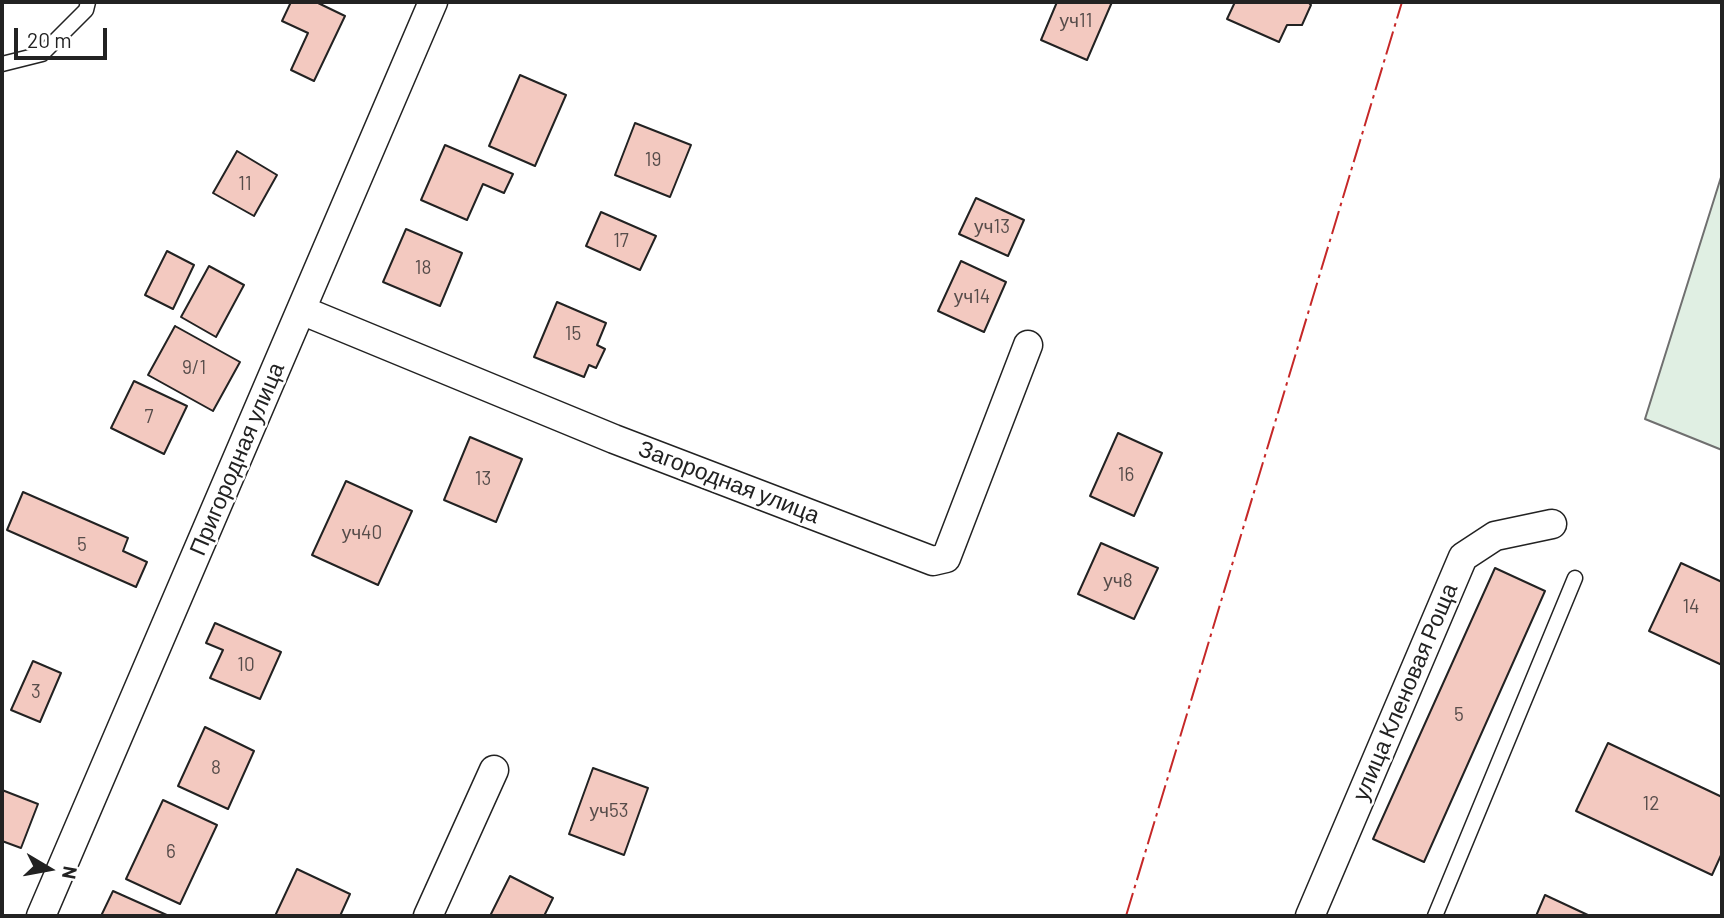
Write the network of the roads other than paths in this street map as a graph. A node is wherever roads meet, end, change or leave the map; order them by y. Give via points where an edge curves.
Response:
1 (88, 2) edge
2 (433, 2) edge
3 (2, 64) edge
4 (301, 310) junction
5 (1028, 345) dead end
6 (1552, 524) dead end
7 (1575, 578) dead end
8 (494, 770) dead end
9 (41, 916) edge
10 (428, 916) edge
11 (1310, 916) edge
12 (1435, 916) edge

1 - 3 lane via 86,10 43,54
2 - 4 street, Пригородная улица
4 - 5 street, Загородная улица via 602,434 933,561 946,558
4 - 9 street, Пригородная улица
6 - 11 street, улица Кленовая Роща via 1495,536 1463,557
7 - 12 lane
8 - 10 street

